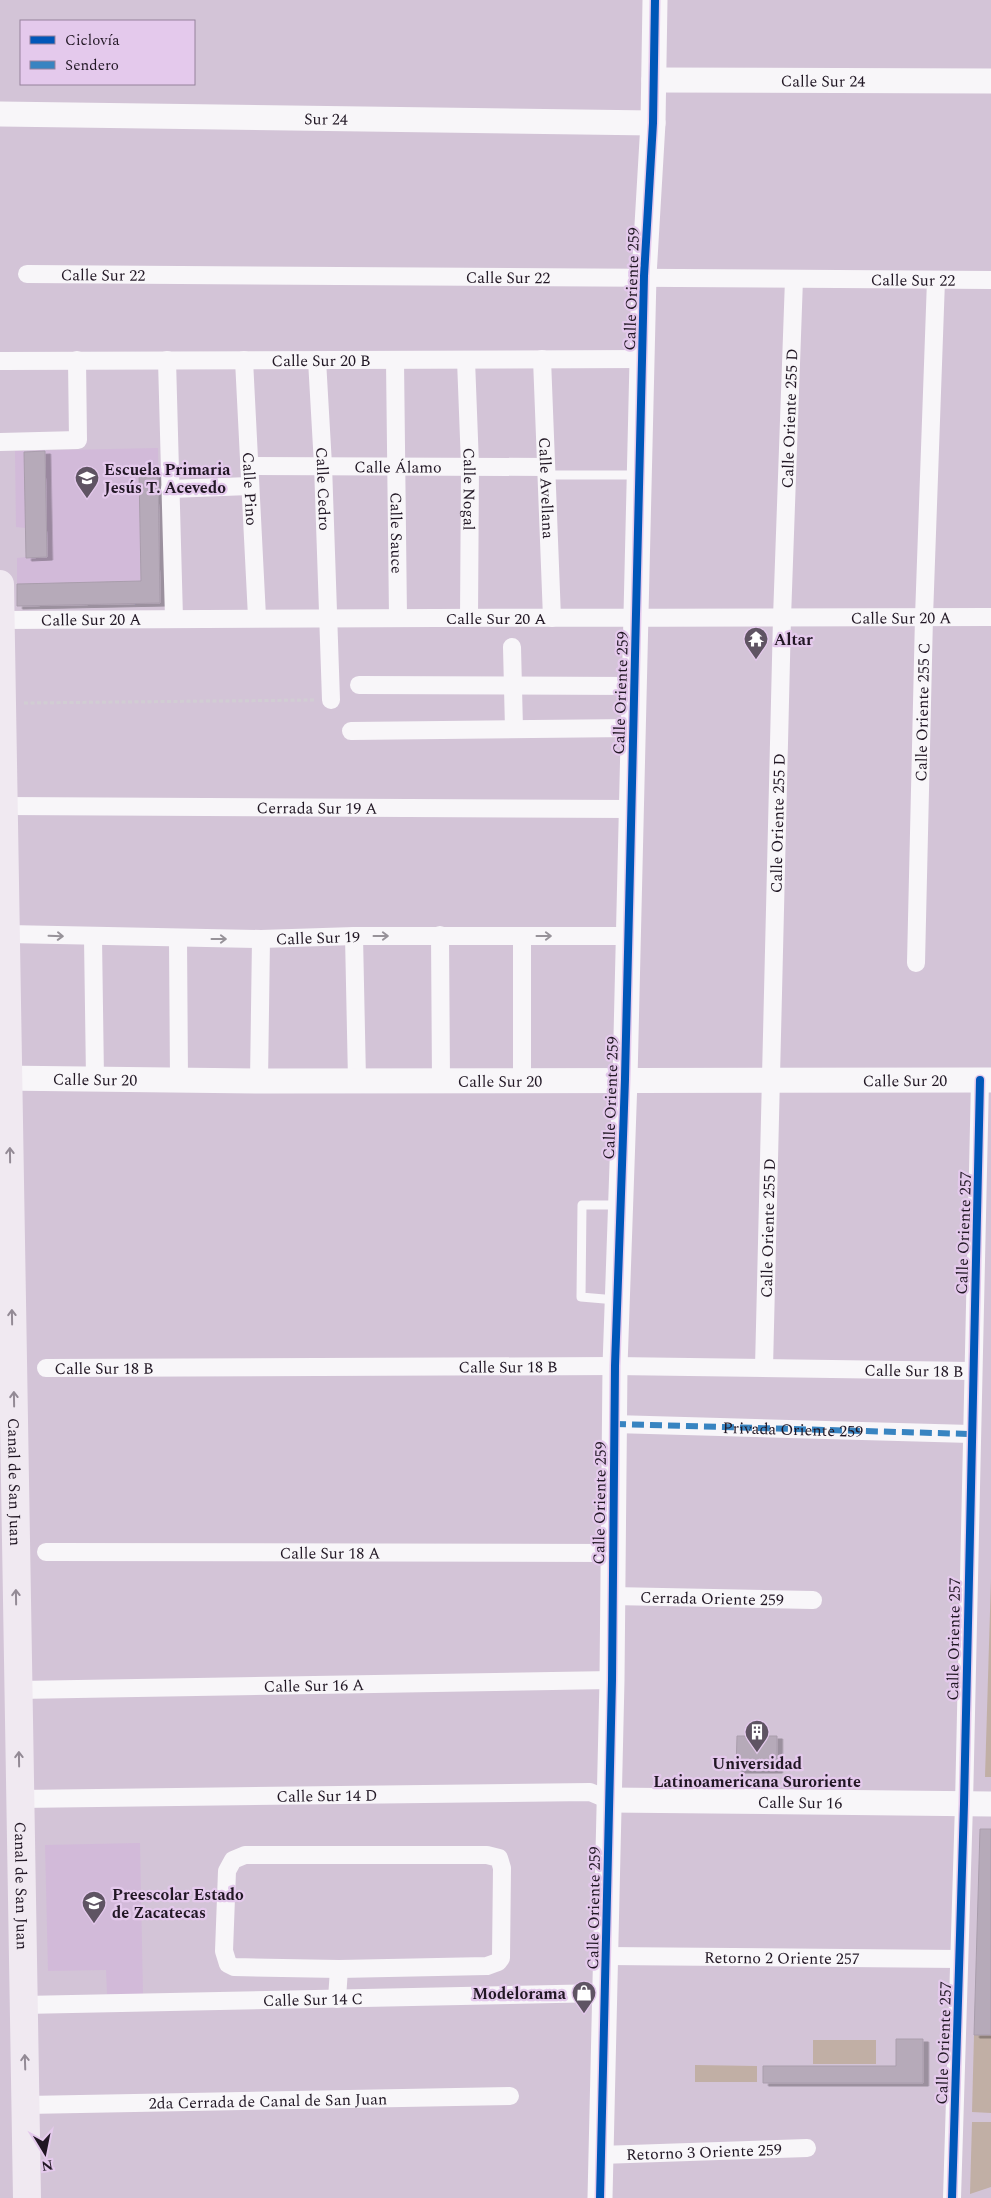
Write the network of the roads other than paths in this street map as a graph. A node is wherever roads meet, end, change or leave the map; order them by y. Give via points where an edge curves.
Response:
1 (655, 0) edge
2 (654, 80) junction
3 (991, 81) edge
4 (0, 114) edge
5 (653, 123) junction
6 (26, 274) dead end
7 (644, 276) junction
8 (794, 279) junction
9 (936, 280) junction
10 (991, 280) edge
11 (542, 359) junction
12 (643, 359) junction
13 (77, 360) junction
14 (167, 360) junction
15 (244, 360) junction
16 (317, 360) junction
17 (466, 360) junction
18 (395, 361) junction
19 (0, 362) edge
20 (0, 442) edge
21 (324, 465) junction
22 (470, 465) junction
23 (249, 466) junction
24 (398, 466) junction
25 (546, 471) junction
26 (640, 475) junction
27 (249, 486) junction
28 (170, 489) junction
29 (0, 584) edge
30 (329, 616) junction
31 (256, 617) junction
32 (398, 617) junction
33 (924, 617) junction
34 (991, 617) edge
35 (174, 618) junction
36 (469, 618) junction
37 (552, 618) junction
38 (637, 618) junction
39 (782, 618) junction
40 (1, 620) edge
41 (512, 647) dead end
42 (359, 685) dead end
43 (513, 686) junction
44 (633, 686) junction
45 (330, 700) road end
46 (632, 728) junction
47 (514, 729) junction
48 (351, 731) dead end
49 (5, 806) junction
50 (630, 809) junction
51 (8, 934) junction
52 (440, 935) junction
53 (354, 936) junction
54 (522, 936) junction
55 (627, 936) junction
56 (94, 938) junction
57 (178, 939) junction
58 (262, 939) junction
59 (916, 963) dead end
60 (95, 1078) junction
61 (625, 1079) junction
62 (771, 1079) junction
63 (179, 1080) junction
64 (357, 1080) junction
65 (522, 1080) junction
66 (985, 1080) edge
67 (260, 1081) junction
68 (441, 1081) junction
69 (3, 1082) edge
70 (985, 1165) edge
71 (620, 1205) junction
72 (618, 1300) junction
73 (615, 1366) junction
74 (46, 1368) dead end
75 (764, 1368) junction
76 (972, 1371) junction
77 (614, 1424) junction
78 (971, 1434) junction
79 (46, 1552) dead end
80 (612, 1553) junction
81 (612, 1596) junction
82 (813, 1600) dead end
83 (612, 1680) junction
84 (18, 1690) junction
85 (31, 1799) junction
86 (609, 1800) junction
87 (964, 1804) junction
88 (991, 1804) edge
89 (606, 1956) junction
90 (959, 1959) junction
91 (339, 1969) junction
92 (604, 1993) junction
93 (337, 1999) junction
94 (23, 2005) junction
95 (510, 2096) dead end
96 (26, 2106) junction
97 (807, 2148) dead end
98 (600, 2155) junction
99 (28, 2198) edge
100 (600, 2198) edge
101 (952, 2198) edge

1 - 2 street, Calle Oriente 259
2 - 3 street, Calle Sur 24
2 - 5 street, Calle Oriente 259
4 - 5 street, Sur 24
5 - 7 street, Calle Oriente 259
6 - 7 street, Calle Sur 22
7 - 8 street, Calle Sur 22
7 - 12 street, Calle Oriente 259
8 - 9 street, Calle Sur 22
8 - 39 street, Calle Oriente 255 D
9 - 10 street, Calle Sur 22
9 - 33 street, Calle Oriente 255 C
11 - 12 street, Calle Sur 20 B
11 - 17 street, Calle Sur 20 B
11 - 25 street, Calle Avellana
12 - 26 street, Calle Oriente 259
13 - 14 street, Calle Sur 20 B
13 - 19 street, Calle Sur 20 B
13 - 20 street via 78,440
14 - 15 street, Calle Sur 20 B
14 - 28 street
15 - 16 street, Calle Sur 20 B
15 - 23 street, Calle Pino
16 - 18 street, Calle Sur 20 B
16 - 21 street, Calle Cedro
17 - 18 street, Calle Sur 20 B
17 - 22 street, Calle Nogal
18 - 24 street, Calle Sauce
21 - 23 street, Calle Álamo
21 - 24 street, Calle Álamo
21 - 30 street, Calle Cedro
22 - 24 street, Calle Álamo
22 - 25 street, Calle Álamo
22 - 36 street, Calle Nogal
23 - 27 street, Calle Pino
24 - 32 street, Calle Sauce
25 - 26 lane, Calle Álamo
25 - 37 street, Calle Avellana
26 - 38 street, Calle Oriente 259
27 - 28 street
27 - 31 street, Calle Pino
28 - 35 street
29 - 40 main road, Canal de San Juan
30 - 31 street, Calle Sur 20 A
30 - 32 street, Calle Sur 20 A
30 - 45 street, Calle Cedro
31 - 35 street, Calle Sur 20 A
32 - 36 street, Calle Sur 20 A
33 - 34 street, Calle Sur 20 A
33 - 39 street, Calle Sur 20 A
33 - 59 street, Calle Oriente 255 C
35 - 40 street, Calle Sur 20 A
36 - 37 street, Calle Sur 20 A
37 - 38 street, Calle Sur 20 A
38 - 39 street, Calle Sur 20 A
38 - 44 street, Calle Oriente 259
39 - 62 street, Calle Oriente 255 D
40 - 49 main road, Canal de San Juan
41 - 43 street
42 - 43 street
43 - 44 street
43 - 47 street
44 - 46 street, Calle Oriente 259
46 - 47 street
46 - 50 street, Calle Oriente 259
47 - 48 street
49 - 50 street, Cerrada Sur 19 A
49 - 51 main road, Canal de San Juan
50 - 55 street, Calle Oriente 259
51 -> 56 street, Calle Sur 19
51 - 69 main road, Canal de San Juan
53 -> 52 street, Calle Sur 19
52 - 54 street, Calle Sur 19
52 - 68 street
53 - 58 street, Calle Sur 19
53 - 64 street
54 -> 55 street, Calle Sur 19
54 - 65 street
55 - 61 street, Calle Oriente 259
56 - 57 street, Calle Sur 19
56 - 60 street
57 -> 58 street, Calle Sur 19
57 - 63 street
58 - 67 street
60 - 63 street, Calle Sur 20
60 - 69 street, Calle Sur 20
61 - 62 street, Calle Sur 20
61 - 65 street, Calle Sur 20
61 - 71 street, Calle Oriente 259
62 - 66 street, Calle Sur 20
62 - 75 street, Calle Oriente 255 D
63 - 67 street, Calle Sur 20
64 - 67 street, Calle Sur 20
64 - 68 street, Calle Sur 20
65 - 68 street, Calle Sur 20
66 - 70 street, Calle Oriente 257
84 -> 69 main road, Canal de San Juan
70 - 76 street, Calle Oriente 257
71 - 72 street, Calle Oriente 259
71 - 72 lane via 582,1206 581,1297
72 - 73 street, Calle Oriente 259
73 - 74 street, Calle Sur 18 B
73 - 75 street, Calle Sur 18 B
73 - 77 street, Calle Oriente 259
75 - 76 street, Calle Sur 18 B
76 - 78 street, Calle Oriente 257
77 - 78 street, Privada Oriente 259
77 - 80 street, Calle Oriente 259
78 - 87 street, Calle Oriente 257
79 - 80 street, Calle Sur 18 A
80 - 81 street, Calle Oriente 259
81 - 82 street, Cerrada Oriente 259
81 - 83 street, Calle Oriente 259
83 - 84 street, Calle Sur 16 A
83 - 86 street, Calle Oriente 259
85 -> 84 main road, Canal de San Juan
85 - 86 street, Calle Sur 14 D via 590,1792
85 - 94 main road, Canal de San Juan
86 - 87 street, Calle Sur 16
86 - 89 street, Calle Oriente 259
87 - 88 street, Calle Sur 16
87 - 90 street, Calle Oriente 257
89 - 90 street, Retorno 2 Oriente 257
89 - 92 street, Calle Oriente 259
90 - 101 street, Calle Oriente 257
91 - 91 street via 241,1968 228,1964 224,1951 227,1871 233,1860 245,1855 487,1855 499,1858 502,1868 503,1952 498,1962 487,1966
91 - 93 street
92 - 93 street, Calle Sur 14 C
92 - 98 street, Calle Oriente 259
93 - 94 street, Calle Sur 14 C
96 -> 94 main road, Canal de San Juan
95 - 96 street, 2da Cerrada de Canal de San Juan
96 - 99 main road, Canal de San Juan
97 - 98 street, Retorno 3 Oriente 259
98 - 100 street, Calle Oriente 259

